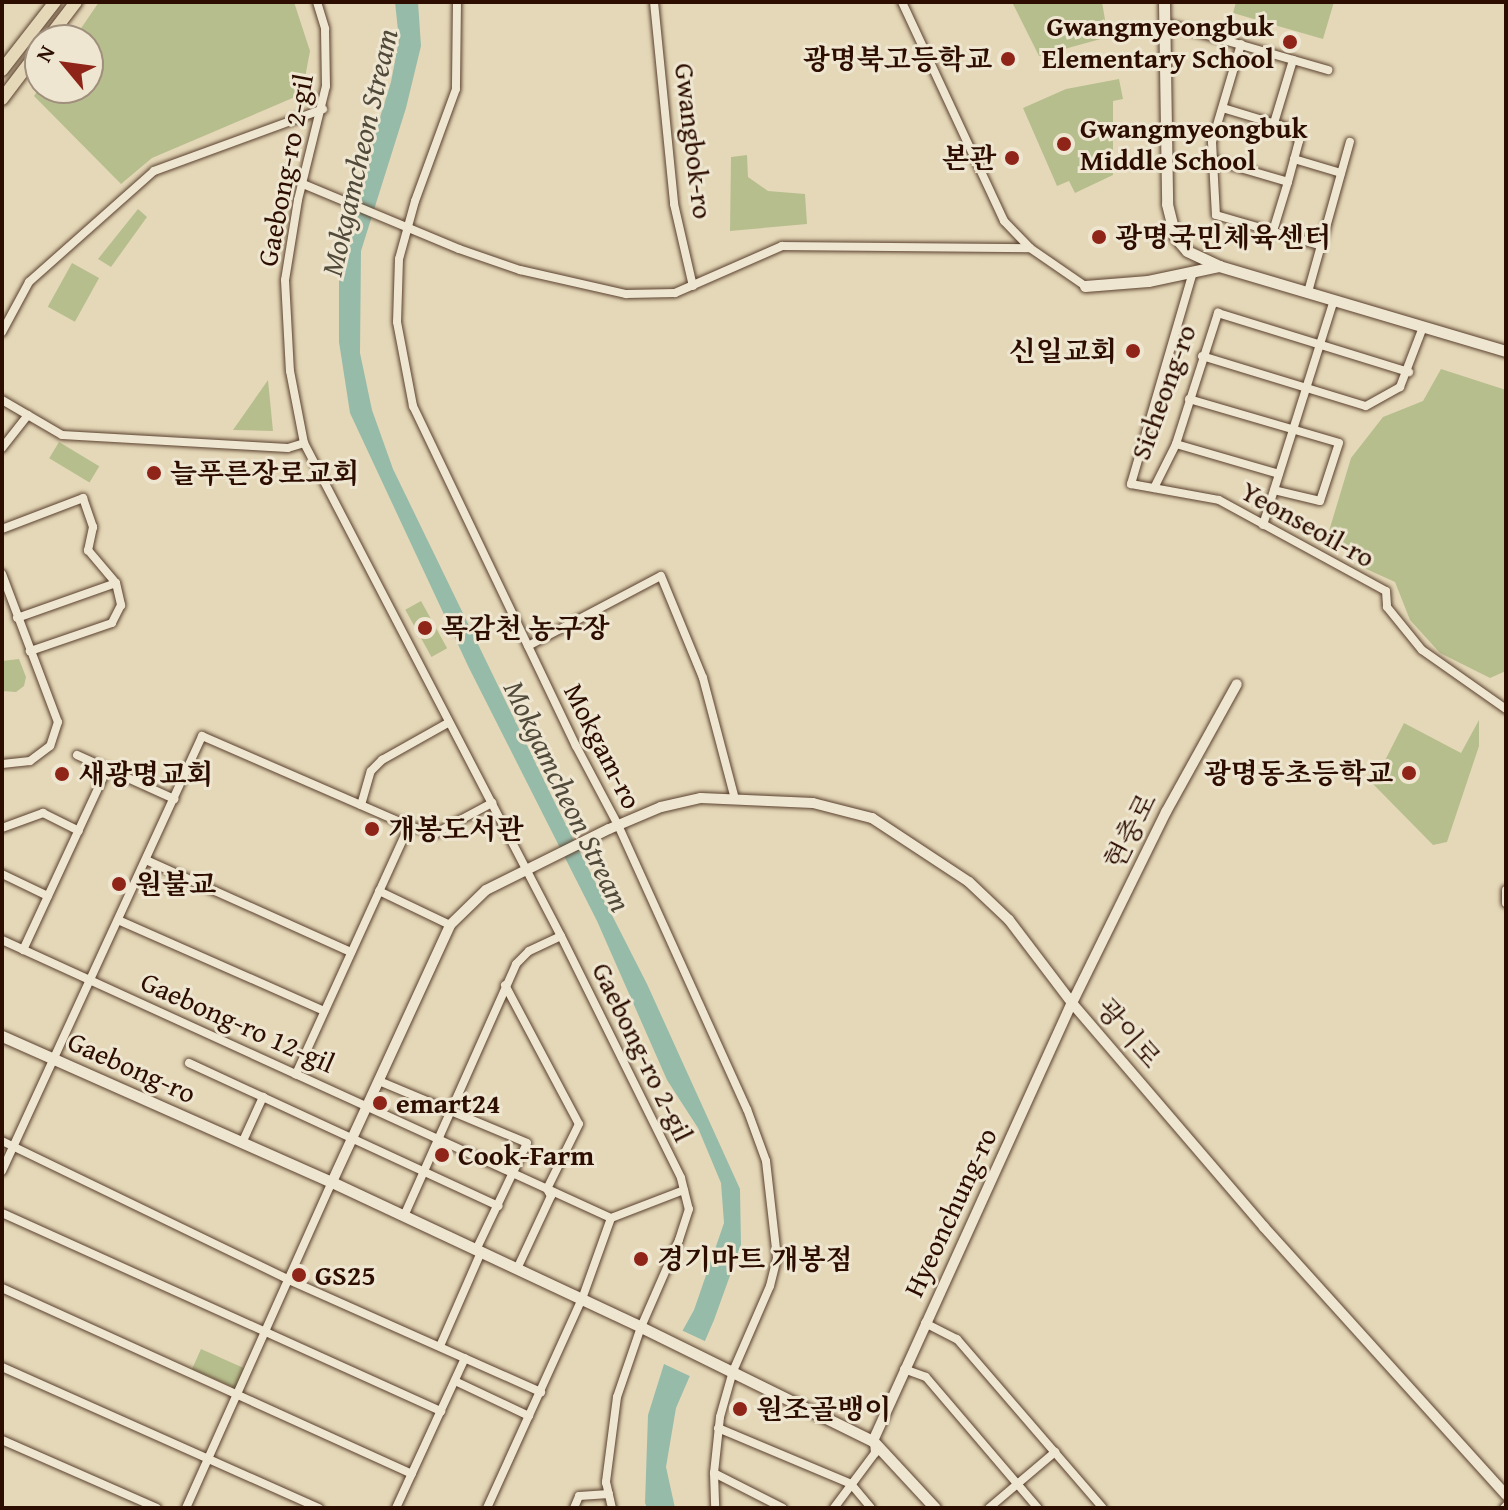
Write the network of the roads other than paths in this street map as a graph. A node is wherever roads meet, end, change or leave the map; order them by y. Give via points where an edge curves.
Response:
1 (55, 2) edge
2 (76, 2) edge
3 (317, 2) edge
4 (457, 2) edge
5 (654, 2) edge
6 (902, 2) edge
7 (1164, 2) edge
8 (1165, 23) junction
9 (59, 24) edge
10 (1241, 44) junction
11 (1293, 60) junction
12 (2, 70) edge
13 (24, 70) edge
14 (1328, 70) dead end
15 (3, 98) edge
16 (1223, 108) junction
17 (323, 109) junction
18 (1274, 123) junction
19 (1350, 142) dead end
20 (1294, 159) junction
21 (1213, 160) junction
22 (1341, 173) junction
23 (1288, 182) junction
24 (303, 184) junction
25 (408, 227) junction
26 (1273, 231) junction
27 (1319, 245) junction
28 (1030, 248) junction
29 (1219, 266) junction
30 (1193, 272) junction
31 (693, 286) junction
32 (1085, 286) joint
33 (1308, 292) junction
34 (1334, 300) junction
35 (1423, 327) junction
36 (2, 332) edge
37 (1320, 344) junction
38 (1506, 351) edge
39 (1202, 356) junction
40 (1409, 372) junction
41 (1306, 387) junction
42 (1189, 399) junction
43 (2, 400) edge
44 (28, 415) junction
45 (1293, 429) junction
46 (304, 443) junction
47 (1176, 444) junction
48 (2, 448) edge
49 (1279, 474) junction
50 (1154, 488) junction
51 (1274, 490) junction
52 (1263, 525) junction
53 (2, 529) edge
54 (2, 574) edge
55 (116, 583) junction
56 (17, 618) junction
57 (528, 646) junction
58 (30, 651) junction
59 (1237, 684) dead end
60 (1506, 709) edge
61 (448, 723) junction
62 (77, 755) dead end
63 (2, 764) edge
64 (106, 771) junction
65 (174, 799) junction
66 (735, 799) junction
67 (492, 803) junction
68 (361, 805) junction
69 (409, 826) junction
70 (614, 827) junction
71 (2, 828) edge
72 (79, 831) junction
73 (146, 860) junction
74 (528, 868) junction
75 (2, 874) edge
76 (1506, 890) edge
77 (379, 891) junction
78 (48, 896) junction
79 (1506, 903) edge
80 (118, 920) junction
81 (450, 925) junction
82 (561, 936) junction
83 (2, 940) edge
84 (23, 950) junction
85 (351, 952) junction
86 (89, 981) junction
87 (505, 985) junction
88 (1072, 1003) junction
89 (324, 1011) junction
90 (2, 1036) edge
91 (52, 1058) junction
92 (189, 1063) dead end
93 (296, 1074) junction
94 (379, 1081) junction
95 (263, 1097) junction
96 (367, 1106) junction
97 (450, 1108) junction
98 (353, 1138) junction
99 (437, 1138) junction
100 (2, 1141) edge
101 (242, 1143) junction
102 (13, 1146) junction
103 (2, 1171) edge
104 (423, 1171) junction
105 (513, 1174) junction
106 (332, 1182) junction
107 (547, 1189) junction
108 (684, 1190) junction
109 (499, 1206) junction
110 (2, 1213) edge
111 (404, 1216) junction
112 (611, 1218) junction
113 (479, 1251) junction
114 (517, 1269) junction
115 (289, 1280) junction
116 (2, 1288) edge
117 (582, 1299) junction
118 (925, 1323) junction
119 (643, 1328) junction
120 (264, 1334) junction
121 (440, 1346) junction
122 (465, 1358) junction
123 (2, 1367) edge
124 (904, 1369) junction
125 (729, 1370) junction
126 (455, 1381) junction
127 (541, 1392) junction
128 (237, 1394) junction
129 (441, 1411) junction
130 (529, 1416) junction
131 (718, 1428) junction
132 (2, 1440) edge
133 (873, 1441) junction
134 (1055, 1452) junction
135 (209, 1458) junction
136 (714, 1473) junction
137 (412, 1474) junction
138 (851, 1484) junction
139 (1017, 1484) junction
140 (609, 1494) junction
141 (1506, 1495) edge
142 (157, 1508) edge
143 (186, 1508) edge
144 (319, 1508) edge
145 (396, 1508) edge
146 (487, 1508) edge
147 (574, 1508) edge
148 (612, 1508) edge
149 (715, 1508) edge
150 (781, 1508) edge
151 (834, 1508) edge
152 (871, 1508) edge
153 (935, 1508) edge
154 (989, 1508) edge
155 (1038, 1508) edge
156 (1103, 1508) edge

1 - 12 main road
2 - 9 main road
3 - 17 street, Gaebong-ro 2-gil via 327,64
4 - 25 street, Mokgam-ro via 456,89
5 - 31 street, Gwangbok-ro via 674,204
6 - 28 street via 1004,221
7 - 8 main road
8 - 10 street
8 - 29 main road via 1169,220 1187,251
10 - 11 street
10 - 16 street
11 - 14 street
11 - 18 street
13 - 15 main road
16 - 18 street
16 - 21 street via 1212,142
17 - 24 street, Gaebong-ro 2-gil
17 - 36 street via 154,171 29,282
18 - 20 street via 1292,129 1299,141
19 - 22 street
20 - 22 street
20 - 23 street
21 - 23 street
21 - 26 street via 1216,215
22 - 27 street
23 - 26 street
24 - 25 street
24 - 46 street, Gaebong-ro 2-gil via 285,280 290,371
25 - 31 street via 520,270 626,294 675,293
25 - 57 street, Mokgam-ro via 399,259 397,322 413,406
26 - 27 street
27 - 33 street
28 - 31 street via 782,246
28 - 32 street
29 - 30 main road
29 - 33 main road
30 - 32 main road
30 - 50 street, Yeonseoil-ro via 1131,484
33 - 34 main road
34 - 35 main road
34 - 37 street
35 - 38 main road
35 - 40 street
37 - 39 street, Sicheong-ro via 1218,313
37 - 40 street
37 - 41 street
39 - 41 street
39 - 42 street, Sicheong-ro
40 - 41 street via 1400,387 1366,406
41 - 45 street
42 - 45 street
42 - 47 street, Sicheong-ro
43 - 44 street
44 - 46 street via 62,435 288,448
44 - 48 street
45 - 49 street
45 - 51 street via 1339,443 1320,501
46 - 61 street, Gaebong-ro 2-gil
47 - 49 street
47 - 50 street, Sicheong-ro
49 - 51 street
50 - 52 street, Yeonseoil-ro via 1219,500
51 - 52 street
52 - 60 street, Yeonseoil-ro via 1386,591 1387,607 1422,650
53 - 55 street via 83,498 93,527 88,550
54 - 56 street
55 - 56 street
55 - 58 street via 121,605 112,623
56 - 58 street
57 - 66 street via 661,576 703,678
57 - 70 street, Mokgam-ro
58 - 63 street via 58,722 50,746 30,761
59 - 88 street, 현충로 via 1166,812
61 - 67 street, Gaebong-ro 2-gil
61 - 68 street via 382,760 371,771
62 - 64 street
64 - 65 street
64 - 72 street
65 - 68 street via 202,736
65 - 73 street
66 - 70 street, 광이로 via 701,798 661,807
66 - 88 street, 광이로 via 813,803 872,818 911,841 969,882 1009,920
67 - 69 street via 436,833
67 - 74 street, Gaebong-ro 2-gil
68 - 69 street
69 - 77 street
70 - 74 street
70 - 125 street, Mokgam-ro via 747,1109 766,1161 777,1258 770,1286
71 - 72 street via 43,813
72 - 78 street
73 - 80 street
73 - 85 street
74 - 81 street via 486,890
74 - 82 street, Gaebong-ro 2-gil
75 - 78 street
76 - 79 street
77 - 81 street
77 - 85 street
78 - 84 street
80 - 86 street
80 - 89 street
81 - 94 street
82 - 87 street via 529,951
82 - 108 street, Gaebong-ro 2-gil
83 - 84 street, Gaebong-ro 12-gil
84 - 86 street, Gaebong-ro 12-gil
85 - 89 street
86 - 91 street
86 - 93 street, Gaebong-ro 12-gil
87 - 97 street
87 - 107 street via 579,1124
88 - 118 street, Hyeonchung-ro
88 - 141 street, 광이로 via 1264,1227
89 - 93 street
90 - 91 main road, Gaebong-ro
91 - 101 main road, Gaebong-ro
91 - 102 street
92 - 95 street, Gaebong-ro 12-gil
93 - 96 street, Gaebong-ro 12-gil
94 - 96 street
94 - 97 street
95 - 98 street, Gaebong-ro 12-gil
95 - 101 street
96 - 98 street
96 - 99 street, Gaebong-ro 12-gil
97 - 99 street
97 - 105 street via 527,1143
98 - 104 street, Gaebong-ro 12-gil
98 - 106 street
99 - 104 street
99 - 105 street, Gaebong-ro 12-gil
100 - 102 street
101 - 106 main road, Gaebong-ro
102 - 103 street
102 - 115 street
104 - 109 street, Gaebong-ro 12-gil
104 - 111 street
105 - 107 street, Gaebong-ro 12-gil
105 - 109 street
106 - 111 main road, Gaebong-ro
106 - 115 street
107 - 112 street, Gaebong-ro 12-gil
107 - 114 street via 551,1196
108 - 112 street
108 - 119 street, Gaebong-ro 2-gil via 689,1209
109 - 113 street
110 - 120 street
111 - 113 main road, Gaebong-ro
112 - 117 street
113 - 114 main road, Gaebong-ro
113 - 121 street
114 - 117 main road, Gaebong-ro
115 - 120 street
115 - 121 street
116 - 128 street
117 - 119 main road, Gaebong-ro
117 - 127 street
118 - 124 street, Hyeonchung-ro
118 - 134 street via 957,1339
119 - 125 main road, Gaebong-ro
119 - 140 street, Gaebong-ro 2-gil via 617,1397
120 - 128 street
120 - 129 street
121 - 122 street
122 - 126 street
122 - 127 street
123 - 135 street
124 - 133 street, Hyeonchung-ro
124 - 139 street via 926,1377
125 - 131 street, Mokgam-ro
125 - 133 main road, Gaebong-ro
126 - 129 street
126 - 130 street
127 - 130 street
128 - 135 street
128 - 137 street
129 - 137 street
130 - 146 street
131 - 136 street, Mokgam-ro
131 - 138 street
132 - 142 street
133 - 138 street via 875,1453
133 - 153 main road
134 - 139 street
134 - 156 street
135 - 143 street
135 - 144 street
136 - 149 street, Mokgam-ro
136 - 150 street
137 - 145 street
138 - 151 street
138 - 152 street
139 - 154 street
139 - 155 street
140 - 147 street via 579,1496
140 - 148 street, Gaebong-ro 2-gil

